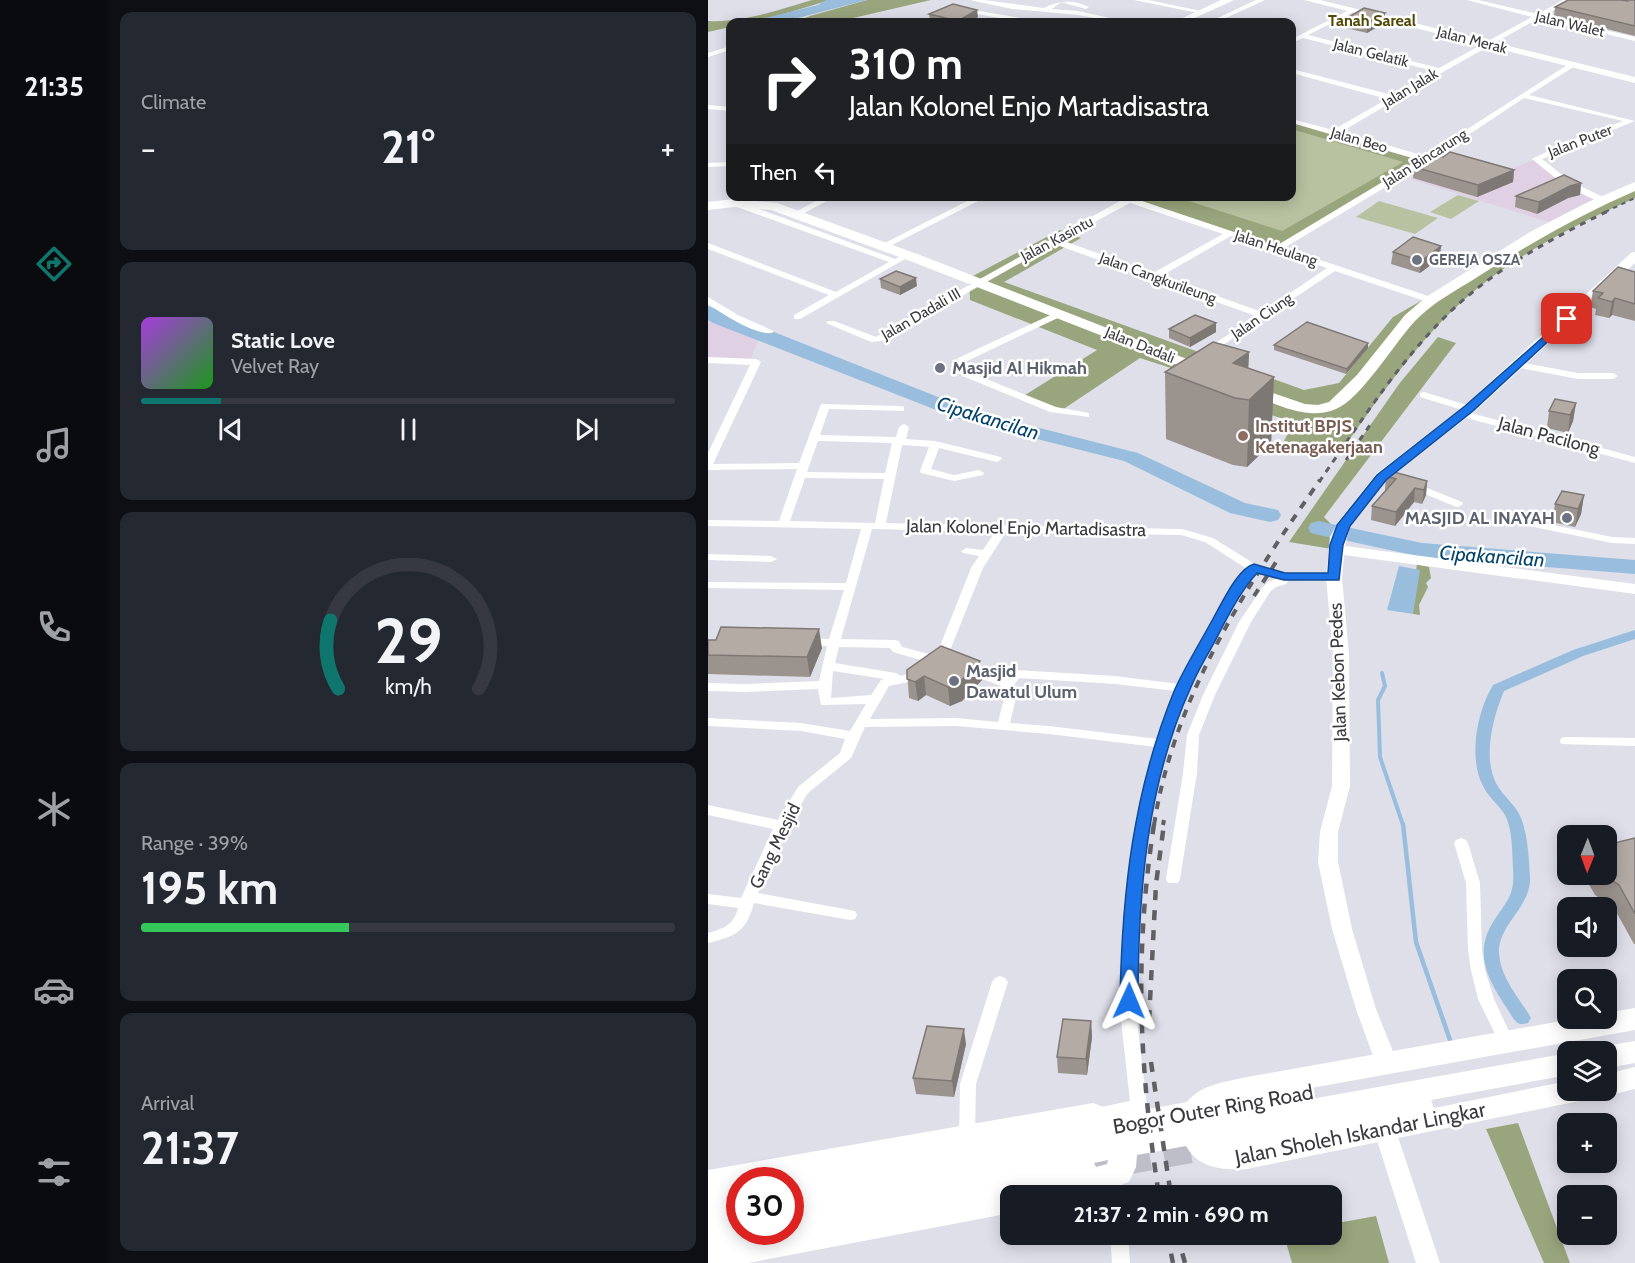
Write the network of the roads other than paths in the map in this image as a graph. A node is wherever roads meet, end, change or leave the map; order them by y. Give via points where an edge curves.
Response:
1 (973, 0) edge
2 (1137, 0) edge
3 (1229, 0) edge
4 (1262, 0) edge
5 (1470, 0) edge
6 (1568, 0) edge
7 (1315, 1) edge
8 (1012, 7) junction
9 (1086, 8) dead end
10 (1047, 9) junction
11 (1351, 11) junction
12 (1203, 12) junction
13 (979, 13) edge
14 (1092, 15) junction
15 (996, 16) junction
16 (1539, 16) junction
17 (1008, 18) edge
18 (1085, 18) edge
19 (1106, 18) edge
20 (1189, 18) edge
21 (1221, 18) edge
22 (1302, 36) junction
23 (1296, 39) edge
24 (1635, 39) edge
25 (1487, 44) junction
26 (726, 49) edge
27 (708, 55) edge
28 (1572, 64) junction
29 (1440, 70) junction
30 (1296, 72) edge
31 (1635, 80) edge
32 (1522, 96) junction
33 (1393, 98) junction
34 (708, 107) edge
35 (726, 109) edge
36 (1296, 122) edge
37 (1633, 122) edge
38 (1334, 133) junction
39 (1426, 159) junction
40 (726, 164) edge
41 (708, 165) edge
42 (1635, 186) edge
43 (726, 199) edge
44 (1599, 199) junction
45 (708, 201) edge
46 (820, 201) edge
47 (974, 201) edge
48 (1127, 201) edge
49 (1141, 201) edge
50 (708, 206) edge
51 (788, 214) edge
52 (1230, 233) junction
53 (842, 237) junction
54 (1054, 241) junction
55 (708, 246) edge
56 (882, 246) junction
57 (1277, 249) junction
58 (1635, 256) edge
59 (902, 259) junction
60 (1334, 268) junction
61 (1154, 276) junction
62 (978, 282) junction
63 (836, 295) junction
64 (708, 300) edge
65 (1431, 300) junction
66 (1059, 314) junction
67 (1263, 315) junction
68 (798, 316) dead end
69 (831, 323) dead end
70 (769, 331) dead end
71 (708, 361) edge
72 (1189, 365) junction
73 (1518, 365) junction
74 (1217, 376) edge
75 (1613, 376) dead end
76 (1238, 384) edge
77 (1424, 396) dead end
78 (900, 409) dead end
79 (1466, 411) junction
80 (1085, 415) dead end
81 (904, 427) dead end
82 (814, 438) junction
83 (900, 441) junction
84 (935, 444) junction
85 (997, 459) dead end
86 (1635, 460) edge
87 (708, 465) edge
88 (803, 471) junction
89 (979, 473) dead end
90 (890, 476) junction
91 (1381, 477) junction
92 (1458, 504) dead end
93 (1514, 520) dead end
94 (708, 523) edge
95 (783, 524) junction
96 (880, 525) junction
97 (867, 526) junction
98 (1003, 528) junction
99 (1340, 537) junction
100 (1635, 541) edge
101 (967, 551) dead end
102 (985, 554) junction
103 (708, 557) edge
104 (771, 559) dead end
105 (1254, 568) junction
106 (1284, 576) junction
107 (1334, 578) junction
108 (708, 585) edge
109 (851, 587) junction
110 (1635, 589) edge
111 (788, 642) edge
112 (834, 642) junction
113 (947, 661) junction
114 (829, 666) junction
115 (897, 680) junction
116 (1009, 684) junction
117 (824, 685) junction
118 (708, 687) edge
119 (1183, 688) junction
120 (873, 699) junction
121 (708, 722) edge
122 (863, 723) junction
123 (1003, 726) junction
124 (853, 736) junction
125 (1566, 741) dead end
126 (1635, 742) edge
127 (1163, 744) junction
128 (708, 810) edge
129 (781, 826) junction
130 (1461, 843) dead end
131 (1173, 879) dead end
132 (708, 899) edge
133 (748, 901) junction
134 (850, 915) dead end
135 (708, 938) edge
136 (1000, 982) dead end
137 (1635, 1021) edge
138 (1635, 1032) edge
139 (1495, 1048) junction
140 (1635, 1052) edge
141 (1617, 1055) edge
142 (1557, 1066) edge
143 (1393, 1067) junction
144 (1635, 1068) edge
145 (1617, 1070) edge
146 (1635, 1078) edge
147 (1617, 1082) edge
148 (1557, 1083) edge
149 (1557, 1092) edge
150 (1511, 1097) junction
151 (1217, 1106) dead end
152 (1400, 1120) junction
153 (1088, 1122) junction
154 (967, 1137) junction
155 (1226, 1143) tunnel mouth
156 (1083, 1169) tunnel mouth
157 (804, 1182) edge
158 (804, 1182) edge
159 (708, 1183) edge
160 (1115, 1185) edge
161 (726, 1196) edge
162 (708, 1199) edge
163 (1000, 1202) edge
164 (804, 1203) edge
165 (726, 1218) edge
166 (708, 1221) edge
167 (804, 1222) edge
168 (726, 1237) edge
169 (708, 1240) edge
170 (1120, 1245) edge
171 (708, 1257) edge
172 (1121, 1263) edge
173 (1428, 1263) edge

1 - 8 street
2 - 12 street
3 - 12 main road
4 - 21 street
5 - 16 street, Jalan Walet
6 - 16 street, Jalan Jalak
7 - 11 main road, Jalan Merak
8 - 10 street
8 - 15 street
9 - 10 street via 1060,0
10 - 14 street
11 - 22 street
11 - 25 main road, Jalan Merak
12 - 20 main road
13 - 15 street
14 - 18 street
14 - 19 street
15 - 17 street
16 - 24 street, Jalan Walet
16 - 25 street, Jalan Jalak
22 - 23 street
22 - 29 street, Jalan Gelatik
25 - 28 main road, Jalan Merak
25 - 29 street, Jalan Jalak
26 - 27 street
28 - 31 main road, Jalan Merak
28 - 32 street, Jalan Bincarung
29 - 33 street, Jalan Jalak
30 - 33 street
32 - 37 street
32 - 39 street, Jalan Bincarung
33 - 38 street, Jalan Jalak
34 - 35 street
36 - 38 street, Jalan Beo
37 - 44 street, Jalan Puter via 1536,159 1567,183
38 - 39 street, Jalan Beo
39 - 57 street, Jalan Bincarung
40 - 41 street
42 - 44 main road
43 - 45 main road
44 - 65 main road
46 - 51 street
47 - 56 street
48 - 54 street, Jalan Kasintu
49 - 52 street, Jalan Heulang
50 - 51 main road, Jalan Dadali via 729,203
51 - 53 main road, Jalan Dadali
52 - 57 street, Jalan Heulang
52 - 61 street
53 - 56 main road, Jalan Dadali
53 - 59 street
54 - 61 street, Jalan Cangkurileung
54 - 62 street, Jalan Kasintu
55 - 63 street
56 - 59 main road, Jalan Dadali
57 - 60 street, Jalan Heulang
58 - 73 main road via 1618,278
59 - 62 main road, Jalan Dadali
59 - 63 street
60 - 65 street, Jalan Heulang
60 - 67 street, Jalan Ciung
61 - 67 street, Jalan Cangkurileung
62 - 66 main road, Jalan Dadali
62 - 69 street, Jalan Dadali III via 879,339
63 - 68 street
64 - 70 street
65 - 76 main road via 1410,318 1347,395 1328,408 1303,408
66 - 72 main road, Jalan Dadali
66 - 80 street via 961,360 959,368 1054,410
67 - 72 street, Jalan Ciung
71 - 87 street via 756,362
72 - 74 main road, Jalan Dadali
73 - 75 street via 1578,375
73 - 79 main road
77 - 79 street, Jalan Pacilong
78 - 82 street via 825,406
79 - 86 street, Jalan Pacilong
79 - 91 main road
81 - 83 street
82 - 83 street
82 - 88 street
83 - 84 street
83 - 90 street
84 - 85 street
84 - 89 street via 925,471 954,478
87 - 88 street
88 - 90 street
88 - 95 street
90 - 96 street
91 - 92 street via 1429,490
91 - 99 main road
93 - 100 street
94 - 95 street, Jalan Kolonel Enjo Martadisastra
95 - 97 street, Jalan Kolonel Enjo Martadisastra
96 - 97 street, Jalan Kolonel Enjo Martadisastra
96 - 98 street, Jalan Kolonel Enjo Martadisastra
97 - 109 street
98 - 102 street
98 - 105 street, Jalan Kolonel Enjo Martadisastra via 1182,532 1209,540
99 - 107 main road, Jalan Kebon Pedes
99 - 110 main road via 1400,557
101 - 102 street
102 - 113 street via 959,608
103 - 104 street
105 - 106 street, Jalan Kolonel Enjo Martadisastra
105 - 119 street via 1238,586
106 - 107 street, Jalan Kolonel Enjo Martadisastra
106 - 131 street via 1282,582 1266,590 1245,622 1193,735
107 - 143 main road, Jalan Kebon Pedes via 1341,654 1341,786 1329,832 1328,862 1342,929 1366,1009
108 - 109 street
109 - 112 street
111 - 112 street
112 - 113 street via 895,644 897,648
112 - 114 street
113 - 115 street, Gang Mesjid via 919,676
113 - 116 street
114 - 115 street
114 - 117 street
115 - 120 street, Gang Mesjid via 885,683
116 - 119 street via 1016,674
116 - 123 street via 1005,689 1009,702
117 - 118 street
117 - 120 street via 825,702
119 - 127 street
120 - 122 street, Gang Mesjid
121 - 124 street via 801,727
122 - 123 street
122 - 124 street, Gang Mesjid
123 - 127 street
124 - 129 street, Gang Mesjid via 846,755 803,790
125 - 126 street
127 - 153 street via 1142,821 1130,930 1129,1021 1139,1106
128 - 129 street
129 - 133 street, Gang Mesjid
130 - 139 street via 1473,882 1475,950
132 - 133 street
133 - 134 street
133 - 135 street, Gang Mesjid via 743,918 732,932
136 - 154 street via 968,1084
137 - 139 highway
138 - 157 highway, Bogor Outer Ring Road
139 - 143 highway
140 - 141 highway
142 - 164 highway, Bogor Outer Ring Road
143 - 151 highway
143 - 152 highway, Jalan Sholeh Iskandar Lingkar via 1247,1088 1204,1100 1194,1114 1193,1132 1203,1149 1222,1158 1247,1157
144 - 145 highway
146 - 147 highway
148 - 150 highway
149 - 150 highway, Jalan Sholeh Iskandar Lingkar
150 - 152 highway, Jalan Sholeh Iskandar Lingkar
152 - 155 highway
152 - 173 main road
153 - 154 highway
153 - 158 highway
153 - 160 highway via 1112,1122 1120,1137 1122,1164
154 - 159 highway
156 - 167 highway
161 - 162 highway
163 - 171 highway
165 - 166 highway
168 - 169 highway
170 - 172 street

